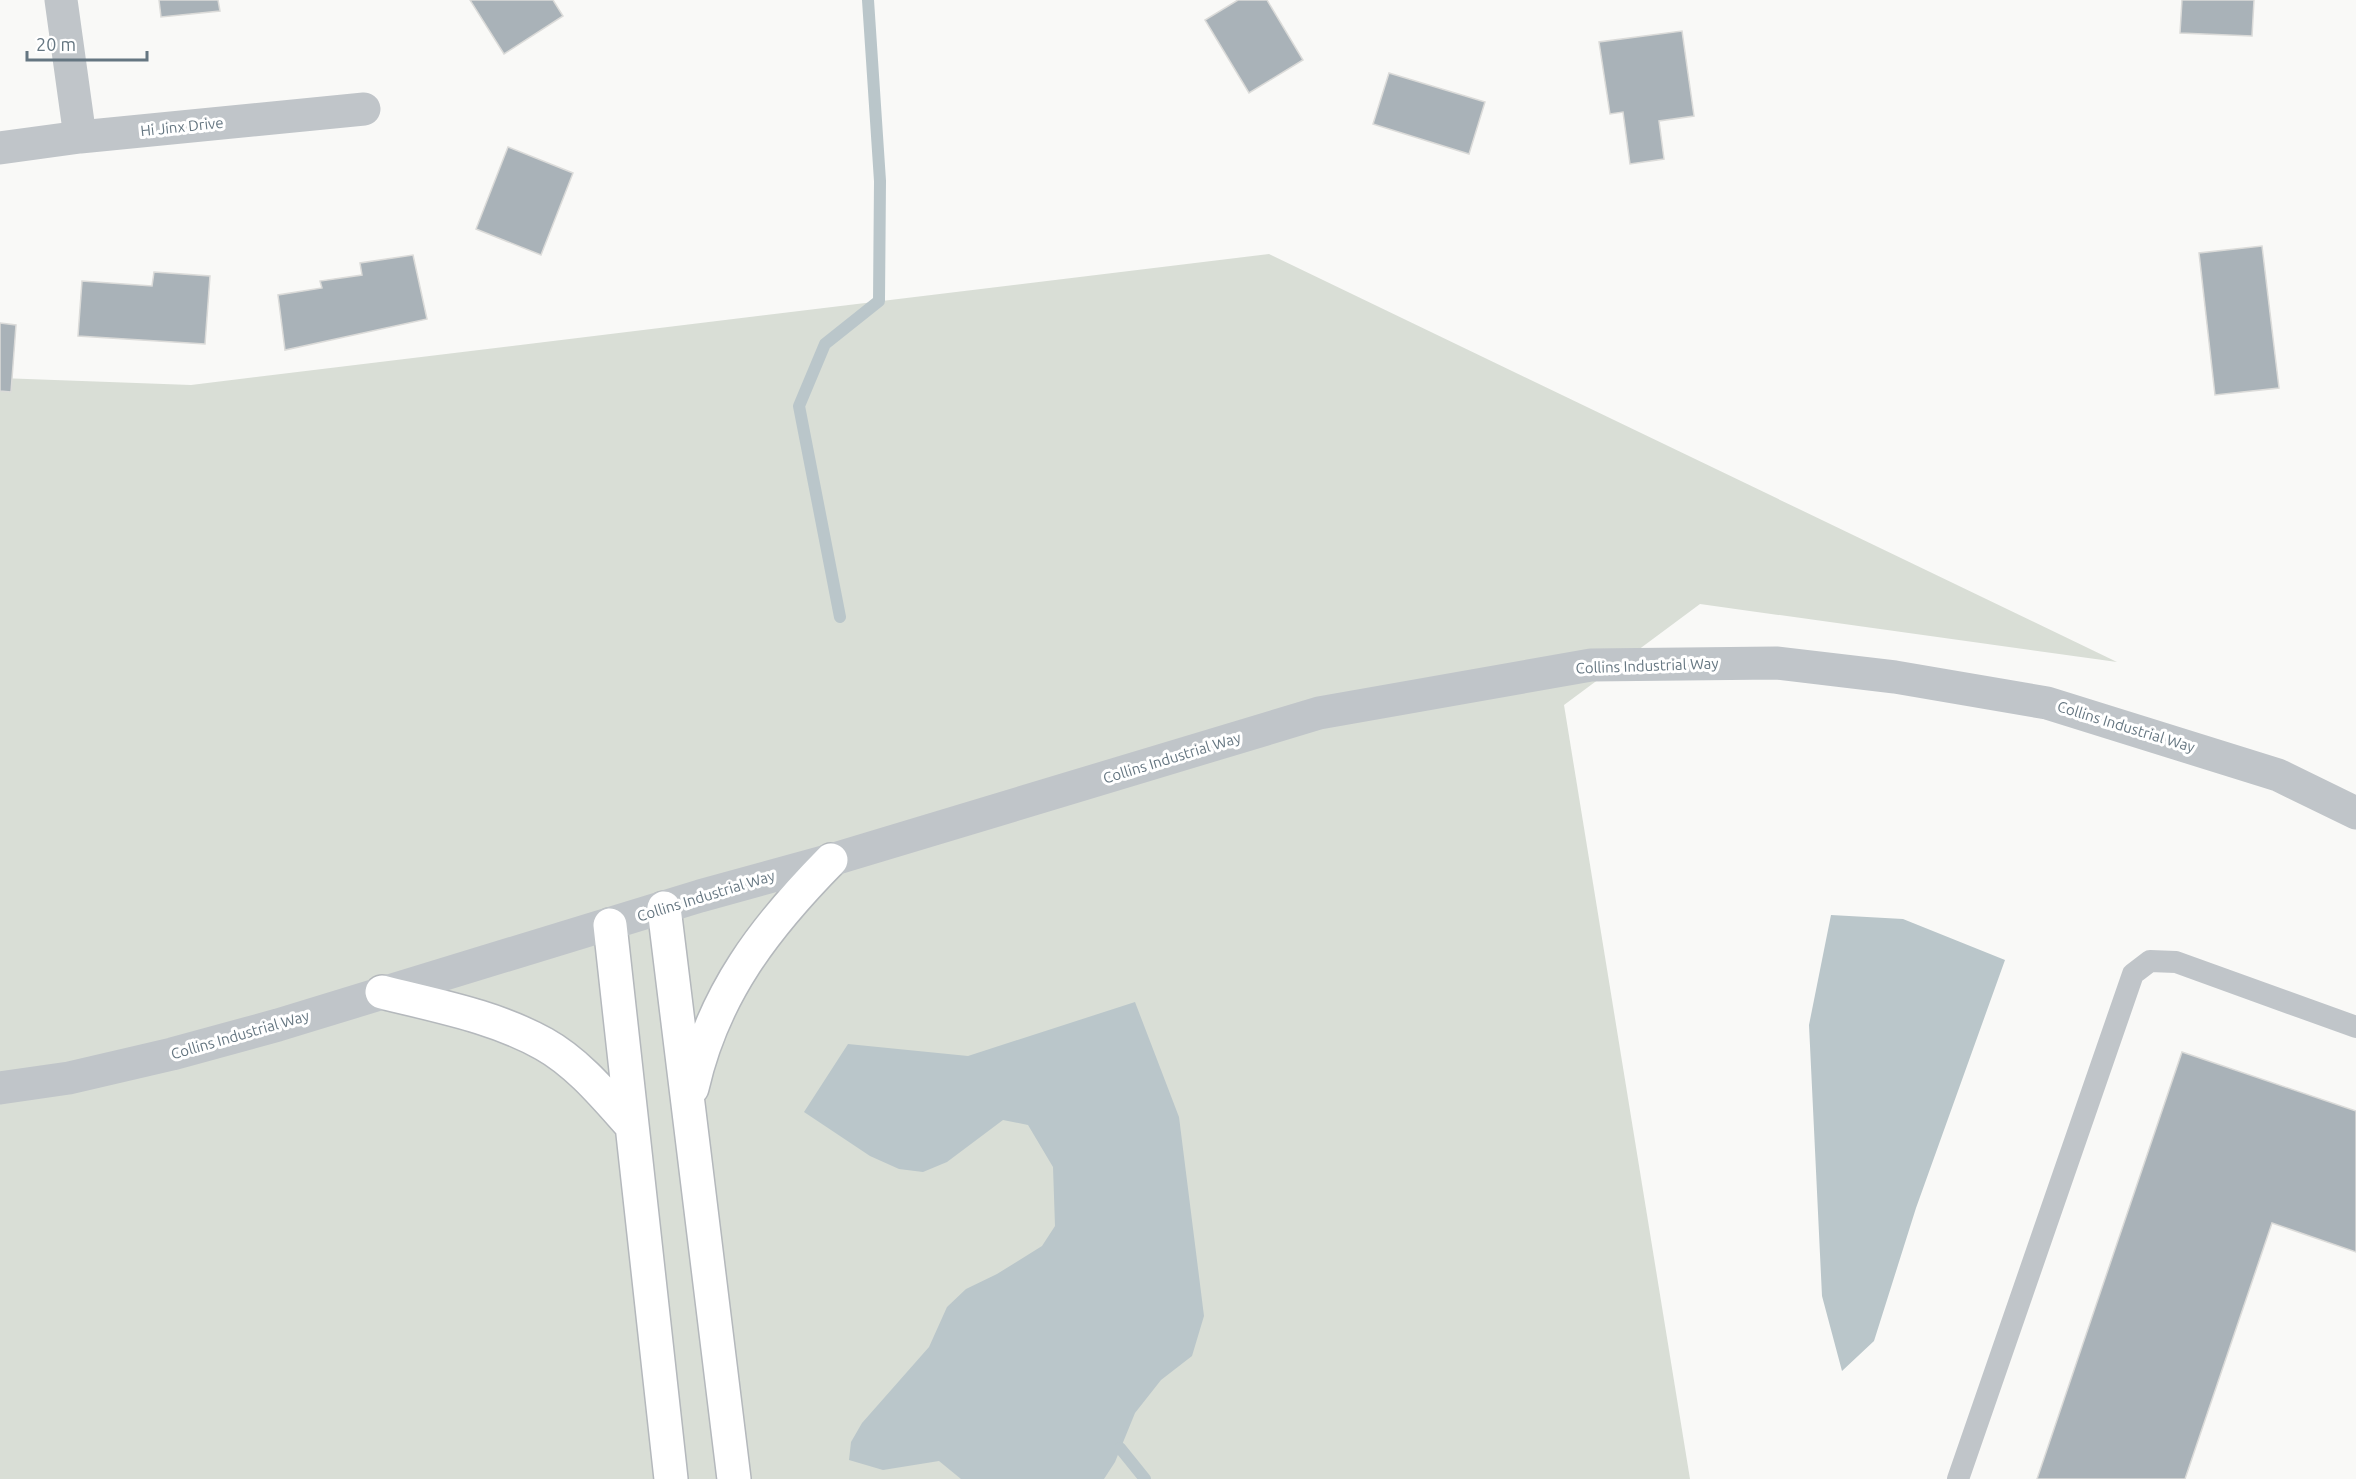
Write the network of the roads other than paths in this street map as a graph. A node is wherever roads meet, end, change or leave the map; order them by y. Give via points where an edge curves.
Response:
1 (61, 0) edge
2 (364, 109) dead end
3 (80, 137) junction
4 (0, 148) edge
5 (2356, 813) edge
6 (831, 860) junction
7 (664, 908) junction
8 (610, 926) junction
9 (382, 992) junction
10 (2356, 1027) edge
11 (0, 1088) edge
12 (688, 1107) junction
13 (631, 1125) junction
14 (671, 1479) edge
15 (734, 1479) edge
16 (1958, 1479) edge

1 - 3 street
2 - 3 street, Hi Jinx Drive
3 - 4 street, Hi Jinx Drive
5 - 6 street, Collins Industrial Way via 2278,775 2048,703 1895,677 1776,663 1591,665 1319,713
6 - 7 street, Collins Industrial Way
6 - 12 highway via 775,922 735,977 705,1040
7 - 8 street, Collins Industrial Way
7 - 12 highway
8 - 9 street, Collins Industrial Way
8 - 13 highway
9 - 11 street, Collins Industrial Way via 172,1054 69,1078
9 - 13 highway via 468,1013 545,1044 574,1066
10 - 16 lane via 2176,962 2150,961 2133,974
12 - 15 highway
13 - 14 highway

